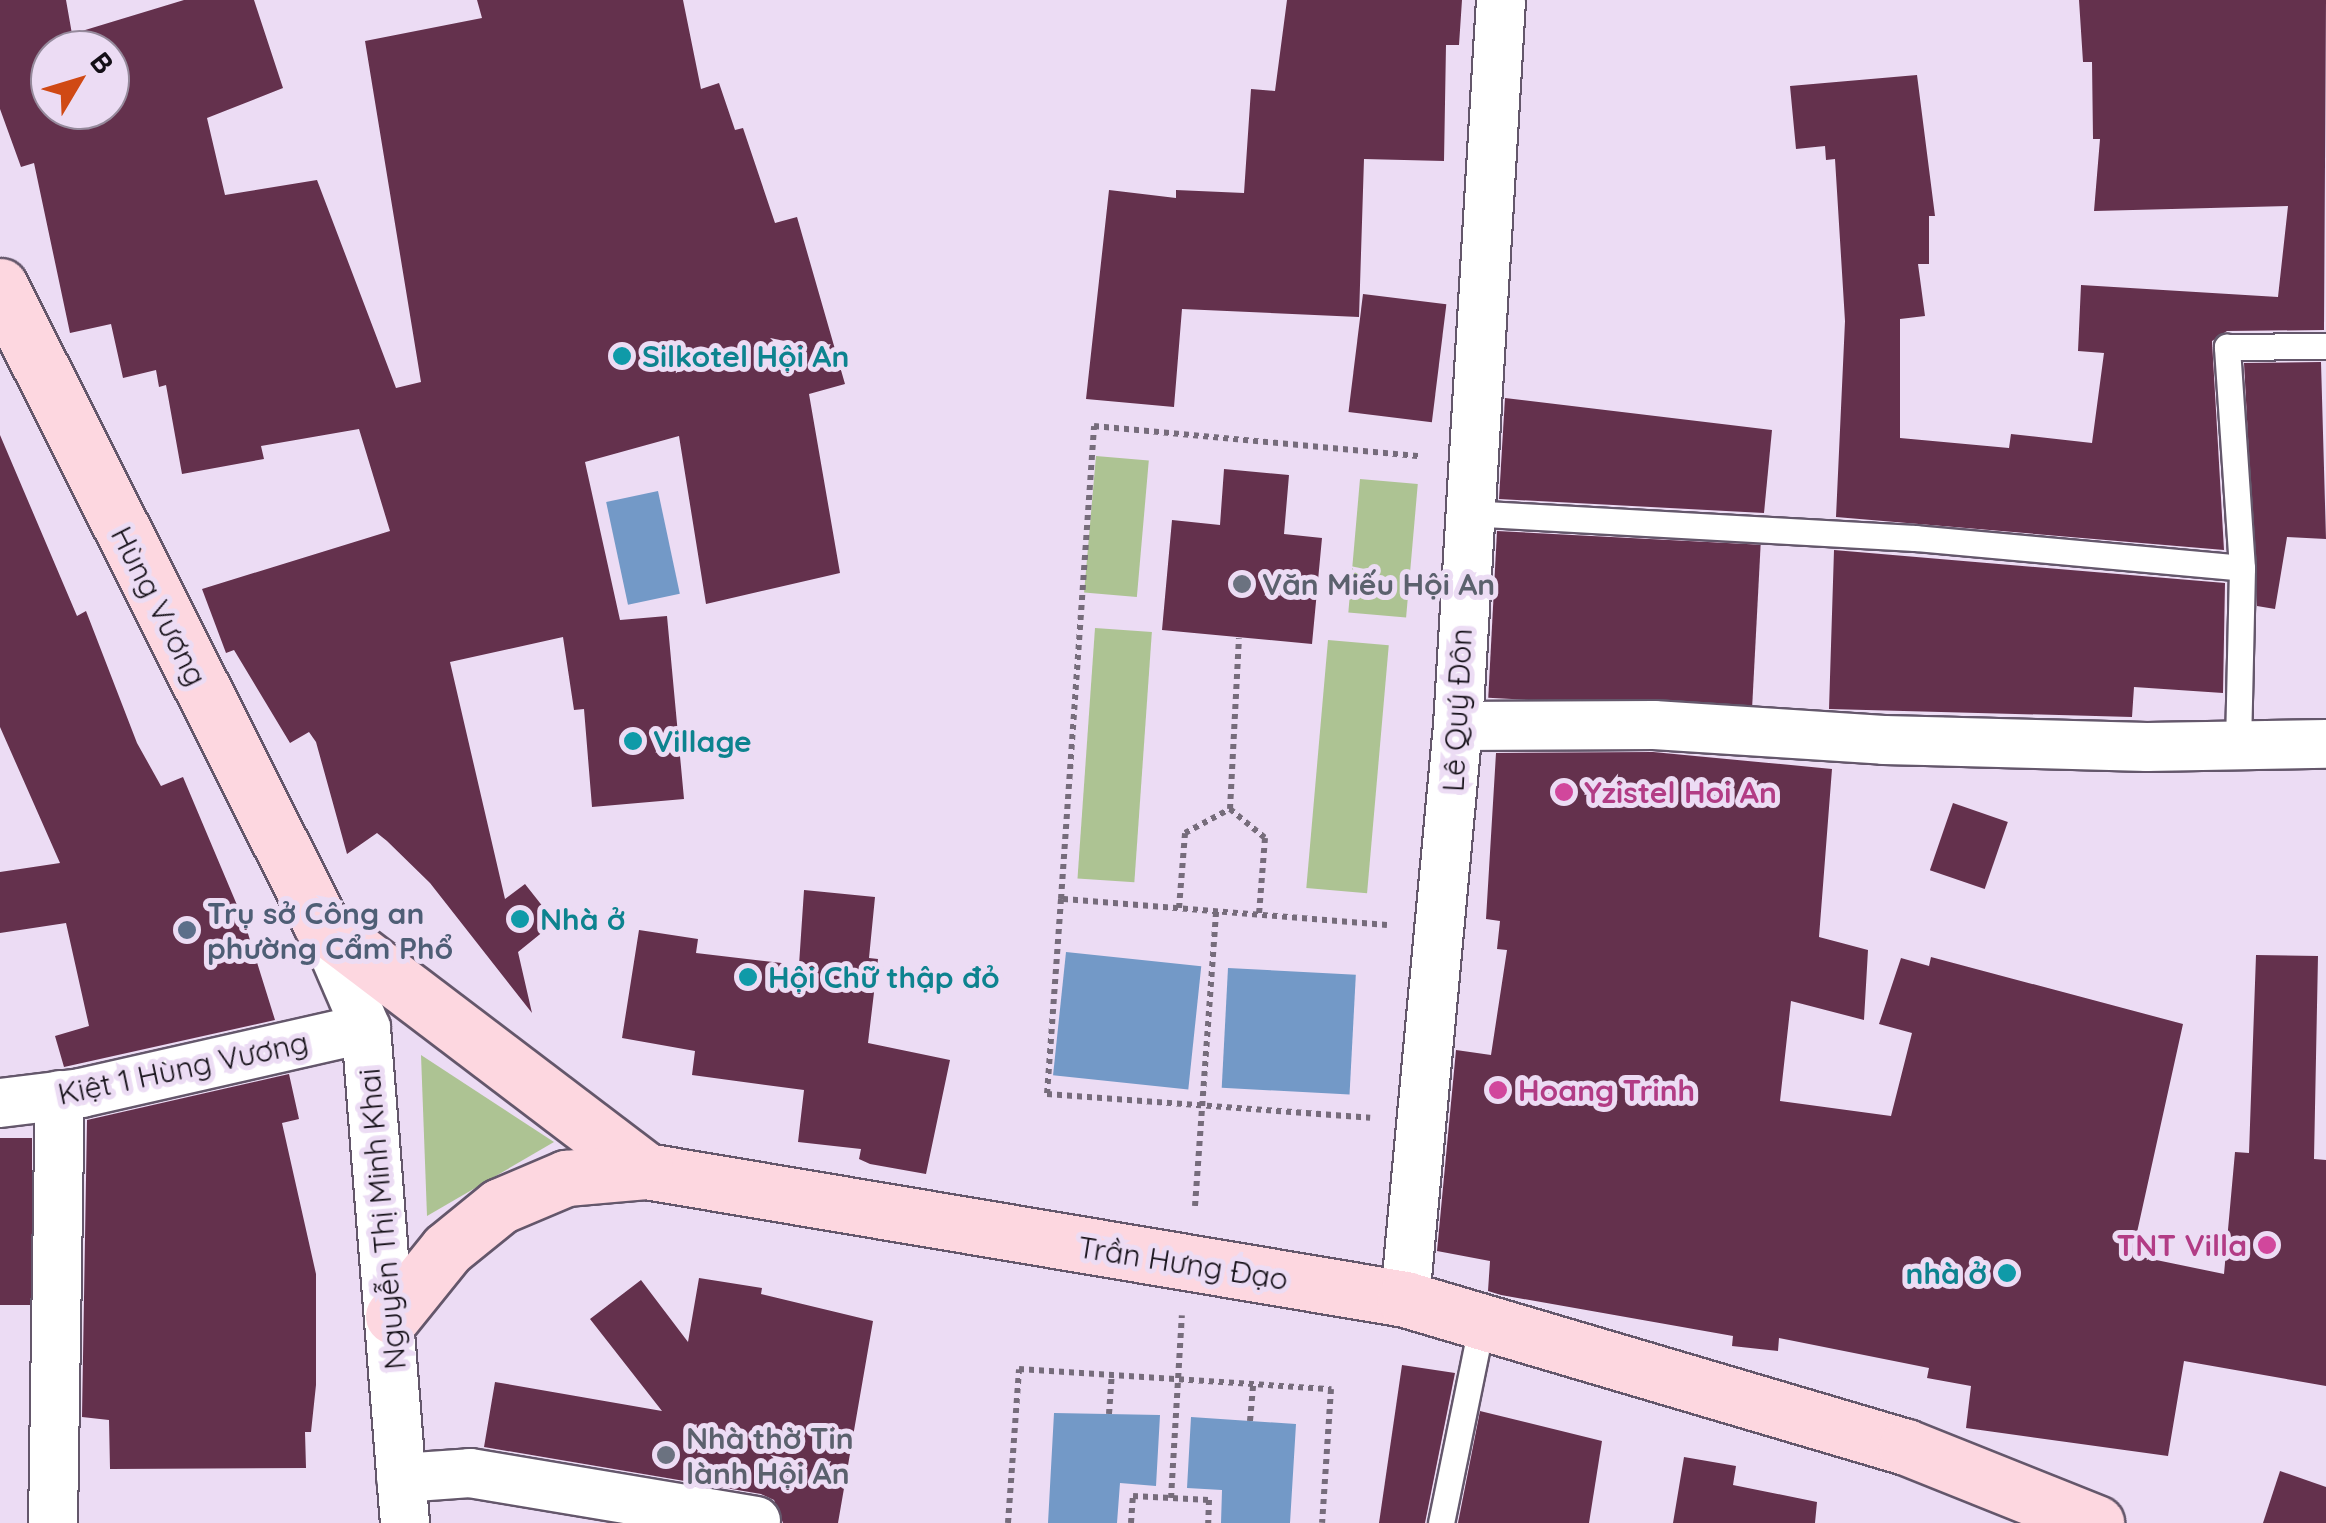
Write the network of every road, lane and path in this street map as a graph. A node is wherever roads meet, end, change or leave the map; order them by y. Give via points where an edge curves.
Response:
1 (1501, 0) edge
2 (0, 286) edge
3 (2326, 346) edge
4 (1428, 457) dead end
5 (1466, 513) junction
6 (2242, 568) junction
7 (1238, 638) dead end
8 (1458, 726) junction
9 (2326, 744) edge
10 (2238, 745) junction
11 (1230, 809) junction
12 (1061, 899) junction
13 (1388, 906) dead end
14 (1179, 908) junction
15 (1216, 910) junction
16 (1259, 914) junction
17 (321, 924) junction
18 (1387, 926) junction
19 (1385, 945) dead end
20 (366, 1028) junction
21 (60, 1096) junction
22 (1372, 1099) dead end
23 (0, 1104) edge
24 (1202, 1104) junction
25 (646, 1170) junction
26 (1195, 1206) dead end
27 (1185, 1264) junction
28 (1405, 1299) junction
29 (393, 1316) junction
30 (1482, 1321) junction
31 (1112, 1375) junction
32 (1178, 1379) junction
33 (1253, 1384) junction
34 (1109, 1414) dead end
35 (1250, 1421) dead end
36 (1171, 1498) junction
37 (403, 1500) edge
38 (756, 1521) edge
39 (54, 1523) edge
40 (1008, 1523) edge
41 (1131, 1523) edge
42 (1208, 1523) edge
43 (1322, 1523) edge
44 (1441, 1523) edge
45 (2096, 1523) edge

1 - 5 street, Lê Quý Đôn
2 - 17 main road, Hùng Vương
3 - 6 lane via 2227,347
4 - 12 path via 1094,426
5 - 6 lane via 1915,538
5 - 8 street, Lê Quý Đôn
6 - 10 lane
7 - 11 path
8 - 10 street via 1654,725 1884,740
8 - 28 street, Lê Quý Đôn
9 - 10 street
11 - 14 path via 1185,832
11 - 16 path via 1266,838
12 - 14 path
12 - 24 path via 1047,1094
13 - 18 path
14 - 15 path
15 - 16 path
15 - 24 path
16 - 18 path
17 - 20 street, Nguyễn Thị Minh Khai
17 - 25 main road, Trần Hưng Đạo
18 - 19 path
20 - 21 street, Kiệt 1 Hùng Vương
20 - 29 street, Nguyễn Thị Minh Khai
21 - 23 street, Kiệt 1 Hùng Vương
21 - 39 street
22 - 24 path via 1370,1118
24 - 26 path
25 - 27 main road, Trần Hưng Đạo
25 - 29 main road via 566,1178 500,1206 447,1250
27 - 28 main road, Trần Hưng Đạo
27 - 32 path
28 - 30 main road, Trần Hưng Đạo
29 - 37 street, Nguyễn Thị Minh Khai
30 - 44 lane
30 - 45 main road, Trần Hưng Đạo via 1906,1447 2078,1510
31 - 32 path
31 - 34 path
31 - 40 path via 1020,1369
32 - 33 path
32 - 36 path
33 - 35 path
33 - 43 path via 1331,1389
36 - 41 path via 1133,1496
36 - 42 path via 1209,1500
37 - 38 street via 470,1473

